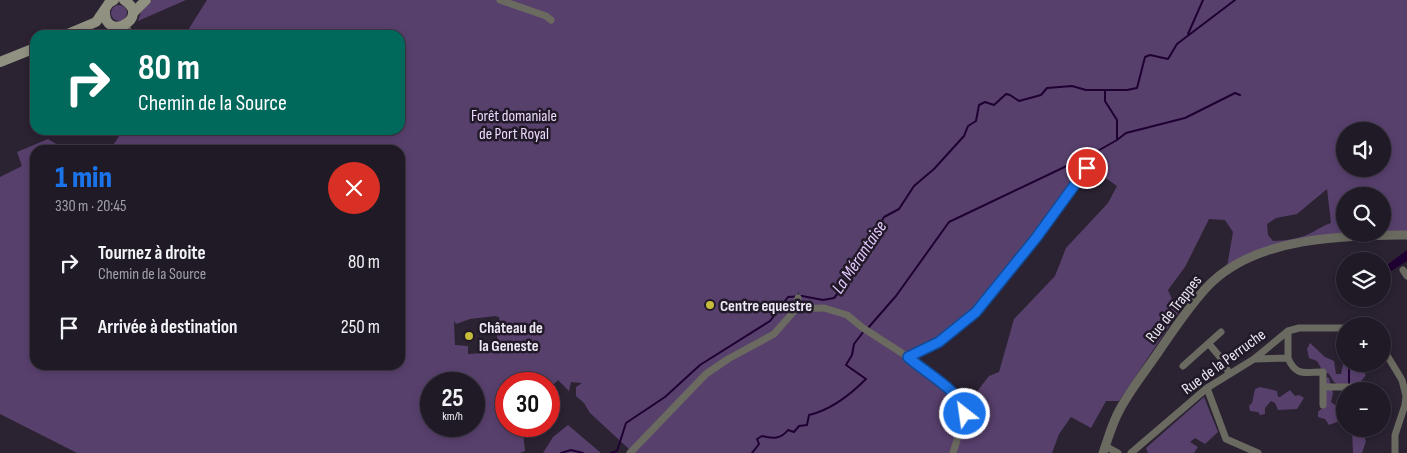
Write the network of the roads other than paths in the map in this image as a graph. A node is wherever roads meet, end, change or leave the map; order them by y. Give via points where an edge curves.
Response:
1 (144, 0) edge
2 (500, 0) edge
3 (126, 1) edge
4 (109, 3) edge
5 (133, 13) junction
6 (551, 20) dead end
7 (96, 22) junction
8 (110, 24) junction
9 (126, 25) junction
10 (77, 30) edge
11 (128, 30) edge
12 (30, 50) edge
13 (0, 62) edge
14 (1087, 168) dead end
15 (1407, 235) edge
16 (798, 298) dead end
17 (796, 309) junction
18 (1336, 328) edge
19 (1288, 331) junction
20 (1221, 332) dead end
21 (1209, 344) junction
22 (908, 357) junction
23 (1288, 358) junction
24 (1254, 359) junction
25 (1391, 362) edge
26 (1183, 366) dead end
27 (1229, 373) junction
28 (1406, 386) edge
29 (1323, 387) junction
30 (1336, 387) edge
31 (1206, 388) junction
32 (1323, 405) dead end
33 (1104, 450) edge
34 (630, 453) edge
35 (954, 453) edge
36 (1118, 453) edge
37 (1132, 453) edge
38 (1258, 453) edge
39 (1395, 453) edge

1 - 3 main road
1 - 5 main road
2 - 6 street
3 - 5 main road
4 - 7 main road
4 - 8 main road via 106,17
5 - 9 main road
7 - 8 main road
7 - 10 main road
8 - 9 main road
9 - 11 street
12 - 13 main road
14 - 22 street via 976,312 939,342
15 - 33 street, Rue de Trappes via 1340,237 1294,244 1252,257 1224,272 1203,292 1139,379 1119,411
16 - 17 street
17 - 22 street via 824,308 847,315
17 - 34 street via 774,334 706,374
18 - 19 street, Rue de la Perruche
19 - 23 street
19 - 24 street, Rue de la Perruche
20 - 21 street
21 - 26 street
21 - 27 street
22 - 35 street via 958,398 964,408
23 - 24 street
23 - 29 street via 1292,368 1298,372 1323,372
24 - 27 street, Rue de la Perruche
25 - 28 street
27 - 31 street, Rue de la Perruche
28 - 39 street via 1405,405 1395,435
29 - 30 street
29 - 32 street
31 - 37 street, Rue de la Perruche
31 - 38 street via 1226,439
33 - 36 street

